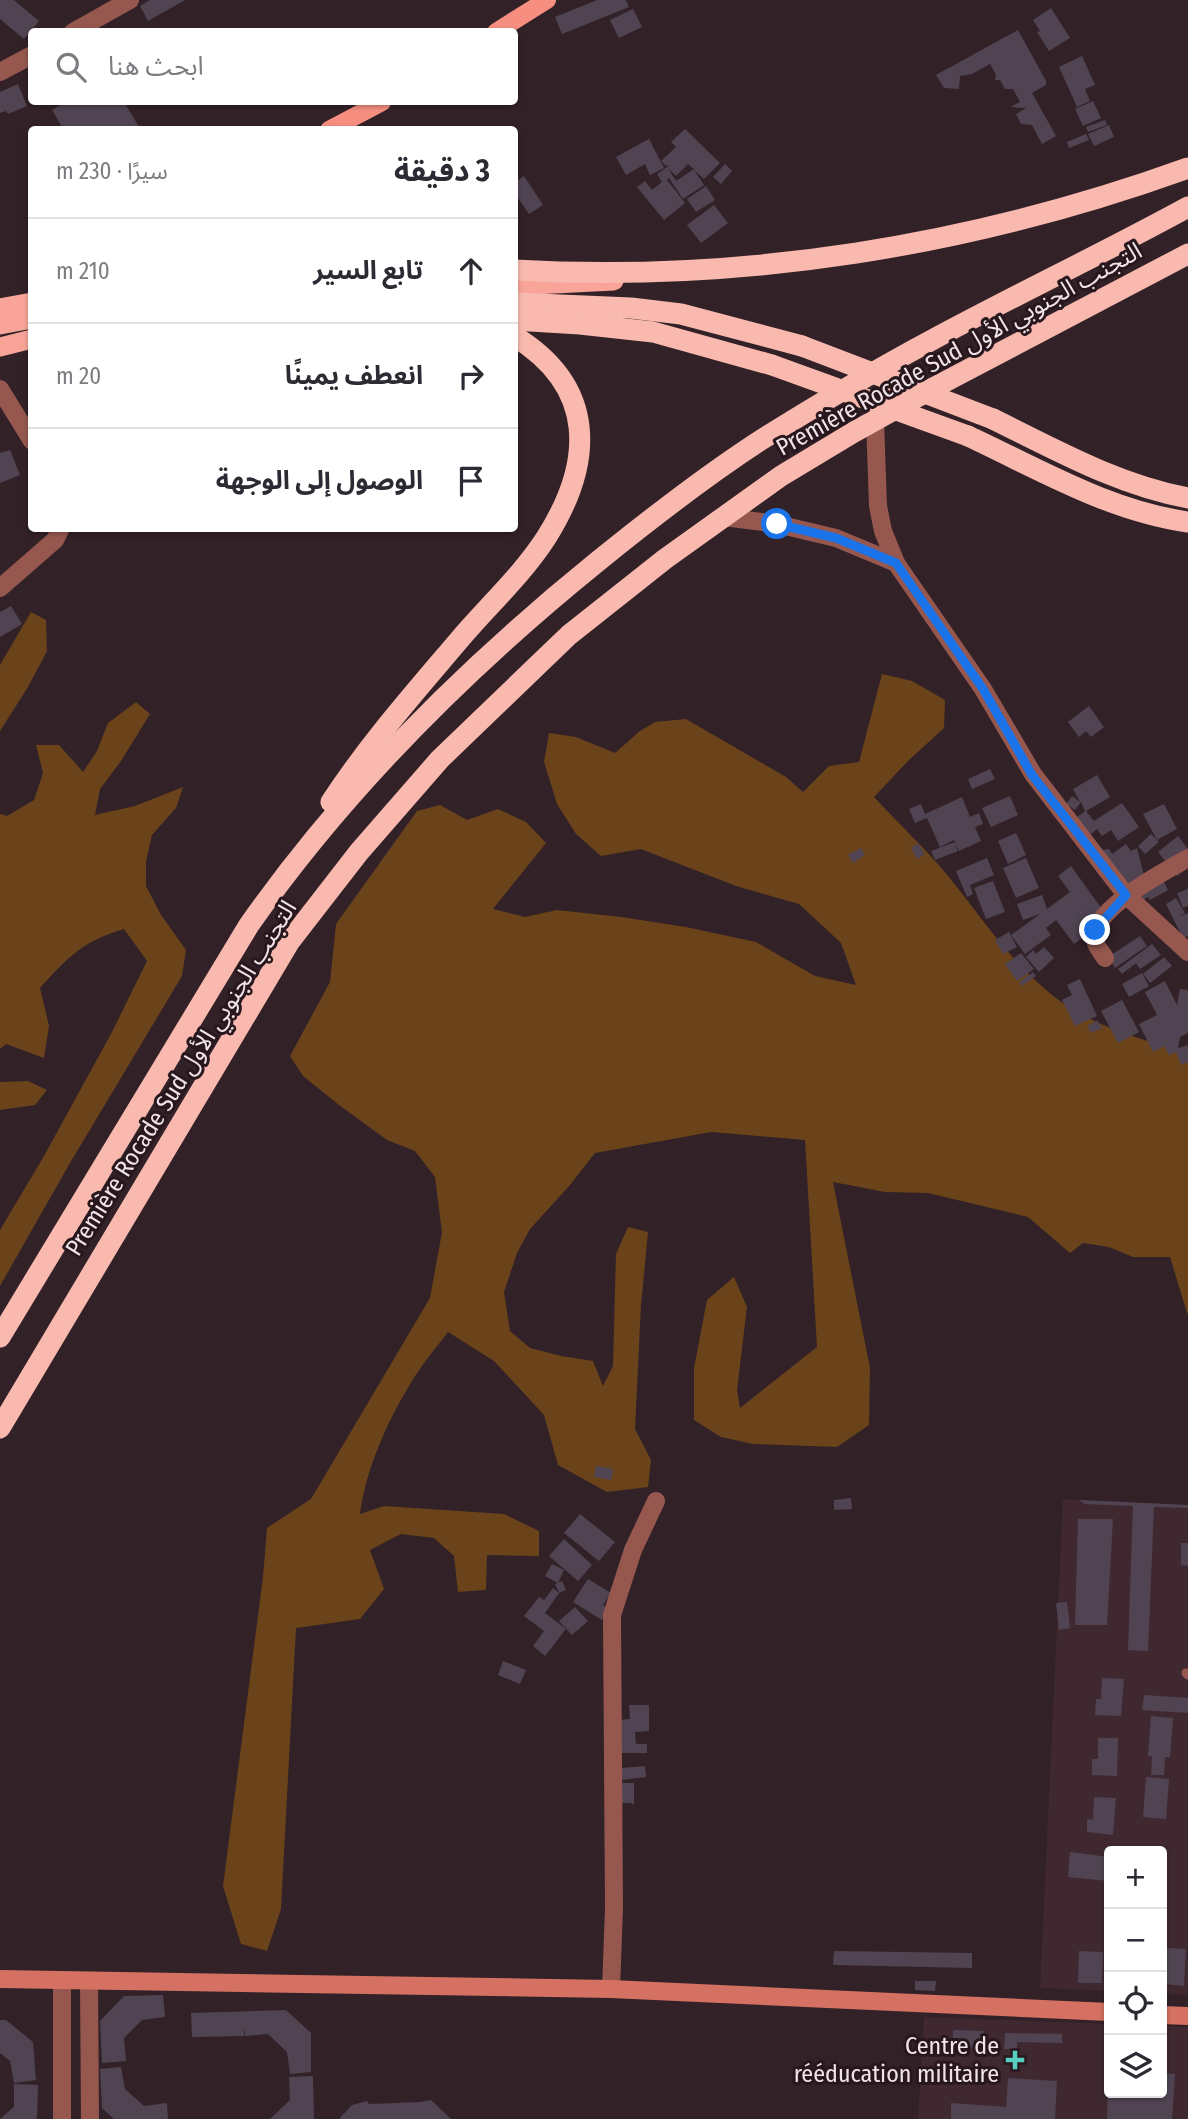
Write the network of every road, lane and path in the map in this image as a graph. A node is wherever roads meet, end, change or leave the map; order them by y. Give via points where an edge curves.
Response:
1 (130, 0) edge
2 (547, 0) edge
3 (80, 28) edge
4 (502, 28) edge
5 (28, 57) edge
6 (0, 72) edge
7 (377, 105) edge
8 (380, 105) edge
9 (337, 126) edge
10 (353, 126) edge
11 (1188, 168) edge
12 (1188, 207) edge
13 (1188, 254) edge
14 (785, 264) junction
15 (1188, 267) edge
16 (518, 270) edge
17 (518, 286) edge
18 (518, 293) edge
19 (518, 303) edge
20 (28, 306) edge
21 (28, 307) edge
22 (0, 309) edge
23 (681, 314) junction
24 (518, 320) edge
25 (0, 325) edge
26 (518, 339) edge
27 (28, 340) edge
28 (0, 347) edge
29 (991, 357) junction
30 (0, 389) edge
31 (875, 420) junction
32 (28, 435) edge
33 (1188, 498) edge
34 (724, 517) junction
35 (1188, 522) edge
36 (59, 532) edge
37 (896, 563) junction
38 (0, 588) edge
39 (1188, 858) edge
40 (271, 893) junction
41 (1126, 895) junction
42 (1188, 952) edge
43 (1105, 958) dead end
44 (0, 1337) edge
45 (0, 1428) edge
46 (656, 1501) dead end
47 (0, 1979) edge
48 (62, 1980) junction
49 (89, 1980) junction
50 (611, 1989) junction
51 (1104, 2012) edge
52 (1167, 2015) edge
53 (1188, 2016) edge
54 (62, 2119) edge
55 (90, 2119) edge

1 - 3 street
2 - 4 main road
5 - 6 street
7 - 9 main road
8 - 10 main road
11 - 14 highway via 1011,223
12 - 40 highway, Première Rocade Sud التجنب الجنوبي الأول via 931,340 759,442 679,498 568,585 414,726
13 - 29 highway, Première Rocade Sud التجنب الجنوبي الأول
14 - 16 highway via 643,274
14 - 17 highway
15 - 29 highway
18 - 23 highway via 624,303
19 - 23 highway
20 - 22 highway
21 - 25 highway
23 - 33 highway, bridge via 802,346 993,419 1124,481
24 - 35 highway, bridge via 653,332 772,365 968,436 1105,501
26 - 40 highway via 554,368 570,393 579,420 577,471 565,502 545,539 511,582 351,772
27 - 28 highway
29 - 31 highway, Première Rocade Sud التجنب الجنوبي الأول
30 - 32 street
31 - 34 highway, Première Rocade Sud التجنب الجنوبي الأول via 781,476
31 - 37 street via 878,506
34 - 37 street via 836,538
34 - 45 highway, Première Rocade Sud التجنب الجنوبي الأول via 569,635 440,759 359,852 290,941
36 - 38 street
37 - 41 street via 983,689 1032,775
39 - 41 street
40 - 44 highway, Première Rocade Sud التجنب الجنوبي الأول
41 - 42 street
41 - 43 street via 1095,930 1095,941
46 - 50 street via 633,1550 612,1615
47 - 48 main road
48 - 49 main road
48 - 54 street
49 - 50 main road
49 - 55 street
50 - 51 main road
52 - 53 main road

